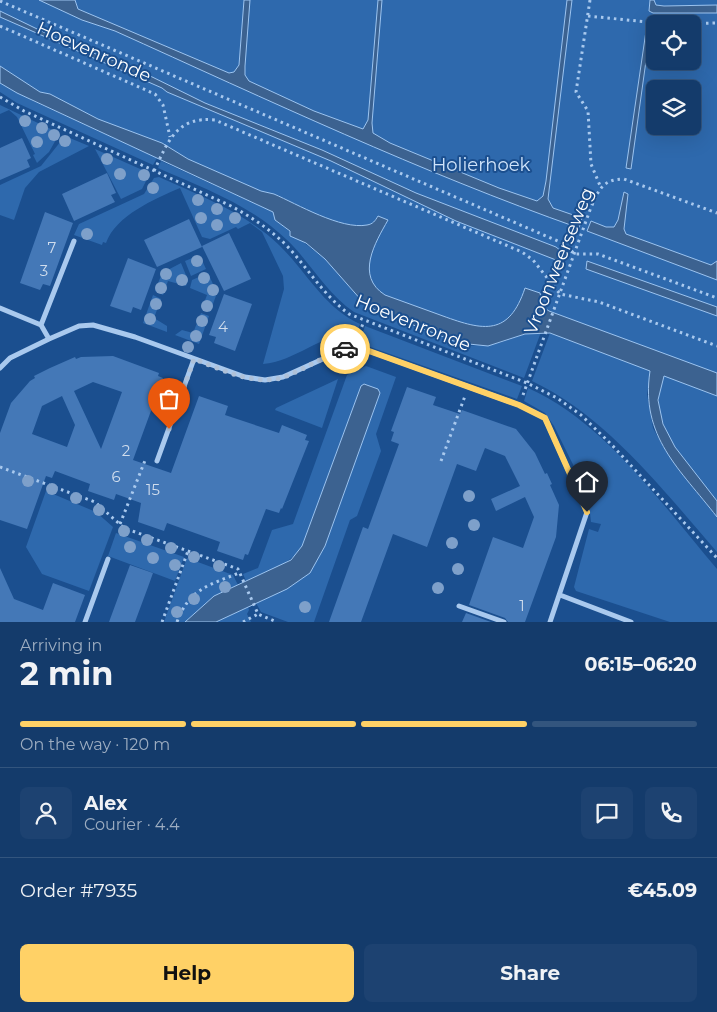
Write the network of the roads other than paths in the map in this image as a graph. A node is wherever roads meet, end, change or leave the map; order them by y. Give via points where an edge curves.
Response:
1 (74, 241) dead end
2 (0, 308) edge
3 (41, 325) junction
4 (49, 339) junction
5 (194, 359) junction
6 (0, 368) edge
7 (157, 461) road end
8 (108, 559) dead end
9 (560, 594) junction
10 (459, 606) dead end
11 (85, 622) edge
12 (504, 622) edge
13 (550, 622) edge
14 (631, 622) edge

1 - 3 street
2 - 3 street
3 - 4 street
4 - 5 street via 79,326 93,325
4 - 6 street via 10,358
5 - 7 street
5 - 9 street via 245,377 265,380 283,377 354,348 519,405 545,418 587,512
8 - 11 street
9 - 13 street
9 - 14 street
10 - 12 street

